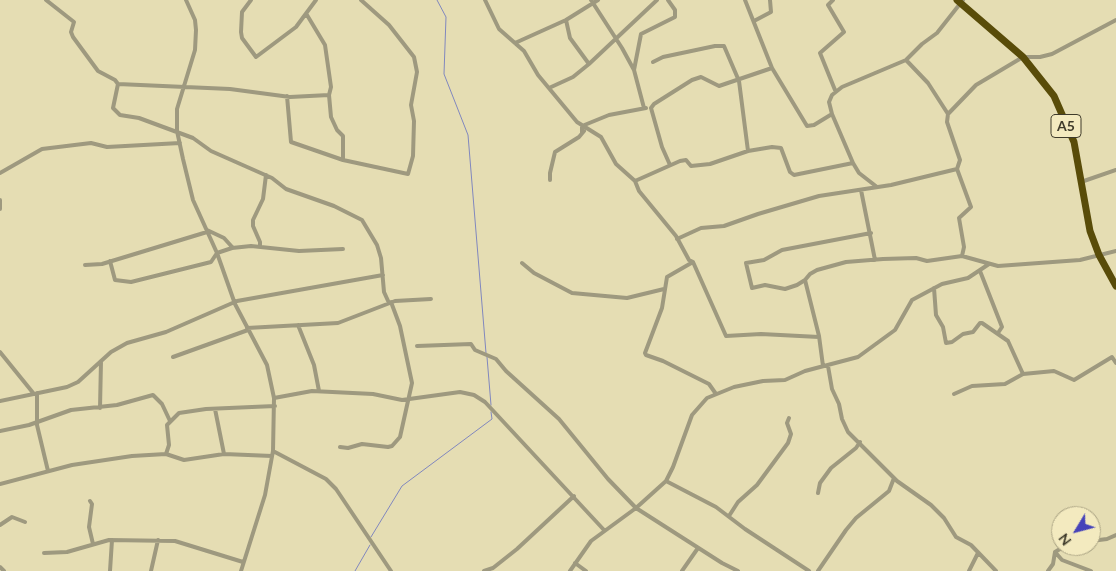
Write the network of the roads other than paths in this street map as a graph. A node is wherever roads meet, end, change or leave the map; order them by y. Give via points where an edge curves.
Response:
1 (46, 0) edge
2 (186, 0) edge
3 (251, 0) edge
4 (316, 0) edge
5 (361, 0) edge
6 (485, 0) edge
7 (598, 0) edge
8 (657, 0) edge
9 (668, 0) edge
10 (745, 0) edge
11 (770, 0) edge
12 (833, 0) edge
13 (961, 1) edge
14 (591, 2) edge
15 (307, 15) junction
16 (566, 20) junction
17 (1116, 20) edge
18 (754, 21) junction
19 (616, 39) junction
20 (515, 43) junction
21 (1023, 57) junction
22 (906, 60) junction
23 (653, 62) dead end
24 (589, 64) junction
25 (772, 68) junction
26 (634, 70) junction
27 (739, 81) junction
28 (118, 84) junction
29 (184, 87) junction
30 (549, 88) junction
31 (835, 90) junction
32 (329, 95) junction
33 (287, 96) junction
34 (644, 108) junction
35 (651, 108) junction
36 (832, 114) junction
37 (948, 114) junction
38 (582, 126) junction
39 (588, 128) junction
40 (177, 131) junction
41 (582, 133) junction
42 (180, 143) junction
43 (748, 151) junction
44 (343, 160) junction
45 (853, 163) junction
46 (670, 165) junction
47 (957, 169) junction
48 (1116, 170) edge
49 (0, 173) edge
50 (266, 175) junction
51 (550, 180) dead end
52 (635, 181) junction
53 (1081, 182) junction
54 (876, 187) junction
55 (861, 190) junction
56 (0, 200) edge
57 (0, 209) edge
58 (206, 231) junction
59 (871, 233) junction
60 (677, 239) junction
61 (260, 247) junction
62 (233, 248) junction
63 (343, 249) dead end
64 (1116, 251) edge
65 (216, 253) junction
66 (1099, 255) junction
67 (962, 256) junction
68 (875, 260) junction
69 (110, 261) junction
70 (693, 262) junction
71 (522, 263) dead end
72 (988, 264) junction
73 (85, 265) dead end
74 (980, 270) junction
75 (384, 275) junction
76 (805, 280) junction
77 (1116, 286) edge
78 (934, 288) junction
79 (664, 289) junction
80 (431, 299) dead end
81 (390, 303) junction
82 (235, 304) junction
83 (298, 325) junction
84 (248, 329) junction
85 (998, 333) junction
86 (819, 337) junction
87 (417, 346) dead end
88 (0, 352) edge
89 (173, 357) dead end
90 (101, 361) junction
91 (1116, 363) edge
92 (823, 366) junction
93 (828, 366) junction
94 (1023, 374) junction
95 (319, 391) junction
96 (36, 393) junction
97 (716, 394) junction
98 (954, 394) dead end
99 (274, 398) junction
100 (410, 400) junction
101 (0, 401) edge
102 (275, 406) junction
103 (100, 408) junction
104 (216, 409) junction
105 (789, 418) dead end
106 (170, 421) junction
107 (37, 422) junction
108 (0, 431) edge
109 (860, 442) junction
110 (340, 447) dead end
111 (274, 451) junction
112 (166, 454) junction
113 (224, 454) junction
114 (272, 456) junction
115 (48, 471) junction
116 (894, 478) junction
117 (666, 481) junction
118 (0, 484) edge
119 (818, 493) dead end
120 (574, 496) junction
121 (90, 501) dead end
122 (636, 508) junction
123 (729, 516) junction
124 (25, 522) dead end
125 (0, 525) edge
126 (604, 530) junction
127 (1116, 535) edge
128 (112, 540) junction
129 (158, 540) junction
130 (1101, 540) edge
131 (93, 544) junction
132 (698, 548) junction
133 (44, 553) dead end
134 (978, 553) junction
135 (1054, 556) edge
136 (1058, 556) edge
137 (243, 562) junction
138 (575, 563) junction
139 (0, 567) edge
140 (4, 571) edge
141 (110, 571) edge
142 (151, 571) edge
143 (241, 571) edge
144 (391, 571) edge
145 (484, 571) edge
146 (570, 571) edge
147 (586, 571) edge
148 (682, 571) edge
149 (738, 571) edge
150 (809, 571) edge
151 (818, 571) edge
152 (969, 571) edge
153 (996, 571) edge
154 (1048, 571) edge
155 (1091, 571) edge

1 - 28 street via 74,22 73,37 98,71
2 - 29 street via 196,30 195,50
3 - 15 street via 242,12 241,32 256,57
4 - 15 street
5 - 44 street via 389,25 414,57 417,72 411,105 413,156 408,174
6 - 20 street via 499,29
7 - 14 street
8 - 19 street
9 - 26 street via 675,10 675,17 641,34
10 - 18 street
11 - 18 street via 771,12
12 - 31 street via 828,5 844,32 820,53
13 - 21 highway, A5
13 - 22 street via 937,34
14 - 16 street
14 - 19 street
15 - 32 street via 325,45 331,87
16 - 20 street
16 - 24 street via 570,38
17 - 21 street via 1046,56
18 - 25 street
19 - 24 street
19 - 26 street
20 - 30 street
21 - 37 street via 976,85
21 - 53 highway, A5 via 1054,96 1074,142
22 - 31 street
22 - 37 street via 928,84
23 - 27 street via 720,45 728,51
24 - 30 street via 573,77
25 - 27 street
25 - 36 street via 807,126
26 - 34 street
27 - 35 street via 719,86 702,77 692,80
27 - 43 street
28 - 29 street
28 - 40 street via 113,108 116,113
29 - 33 street
29 - 40 street via 177,109
30 - 38 street
31 - 36 street via 829,102
32 - 33 street
32 - 44 street via 331,117 344,136
33 - 44 street via 291,142
34 - 35 street
34 - 38 street
35 - 46 street
36 - 45 street
37 - 47 street via 960,160
38 - 39 street
38 - 41 street
39 - 41 street
39 - 52 street via 601,137 616,164
40 - 42 street
40 - 50 street via 211,151
41 - 51 street via 553,154
42 - 49 street via 107,147 91,143 42,149
42 - 58 street via 193,200
43 - 45 street via 782,148 794,175
43 - 46 street via 710,164 691,166 686,160
45 - 54 street
46 - 52 street
47 - 54 street
47 - 67 street via 971,207 959,218 964,247
48 - 53 street
50 - 61 street via 263,199 253,220
50 - 75 street via 286,189 362,220 377,245
52 - 60 street via 639,191
53 - 66 highway, A5 via 1090,231
54 - 55 street
55 - 59 street
55 - 60 street via 819,196 724,226 701,228
56 - 57 street
58 - 62 street via 224,238
58 - 65 street
58 - 69 street
59 - 68 street
59 - 76 street via 782,250 764,260 746,263 752,288 765,285 784,289
60 - 70 street
61 - 62 street
61 - 63 street
62 - 65 street
64 - 66 street
65 - 69 street via 211,262 131,282 116,280
65 - 82 street
66 - 72 street via 1080,260
66 - 77 highway, A5
67 - 68 street via 927,261 916,258
67 - 72 street
68 - 76 street via 827,267 810,274
69 - 73 street
70 - 79 street via 669,275
70 - 86 street via 726,336
71 - 79 street via 572,293 627,298
72 - 74 street
74 - 78 street via 964,279
74 - 85 street via 1002,327
75 - 81 street via 384,292
75 - 82 street via 302,288
76 - 86 street
78 - 85 street via 936,315 943,327 946,343 973,332 980,323
78 - 93 street via 912,300 895,330 871,350 852,360
79 - 97 street via 662,308 646,355 663,360 709,384
80 - 81 street
81 - 83 street via 346,321
81 - 100 street via 400,326 410,372
82 - 84 street
82 - 90 street via 166,332 126,343
83 - 84 street
83 - 95 street via 314,365
84 - 89 street
84 - 99 street via 267,365
85 - 94 street via 1011,345
86 - 92 street
87 - 122 street via 471,344 475,350 496,359 559,419
88 - 96 street
90 - 96 street via 78,382
90 - 103 street
91 - 94 street via 1112,357 1074,380 1054,371
92 - 93 street
92 - 97 street via 785,380 752,383
93 - 109 street via 844,425
94 - 98 street via 1005,384 972,386
95 - 99 street
95 - 100 street
96 - 101 street
96 - 107 street via 39,400
97 - 117 street via 701,403 692,415
99 - 102 street
100 - 110 street via 400,437 392,446 362,444
100 - 120 street via 460,392 474,395 485,402
102 - 104 street
102 - 111 street
103 - 106 street via 155,396
103 - 107 street via 71,410
104 - 106 street via 185,412
104 - 113 street
105 - 123 street via 787,423 791,434 788,443
106 - 112 street via 166,430 169,445
107 - 108 street
107 - 115 street
109 - 116 street
109 - 119 street via 831,468 820,483
111 - 114 street
111 - 144 street via 326,479 336,489
112 - 113 street via 184,460
112 - 115 street via 132,456
113 - 114 street
114 - 137 street via 265,495
115 - 118 street
116 - 134 street via 931,505 944,518 956,538 971,545
116 - 151 street via 888,490 846,530
117 - 122 street
117 - 123 street
120 - 126 street
120 - 145 street via 517,549
121 - 131 street via 89,527
122 - 126 street
122 - 132 street
123 - 150 street
124 - 125 street via 12,517
126 - 138 street via 591,541
127 - 130 street
128 - 129 street
128 - 131 street
128 - 141 street
129 - 137 street via 185,543
129 - 142 street
131 - 133 street via 67,552
132 - 148 street
132 - 149 street
134 - 152 street
134 - 153 street
135 - 154 street
136 - 155 street
137 - 143 street
138 - 146 street
138 - 147 street
139 - 140 street

